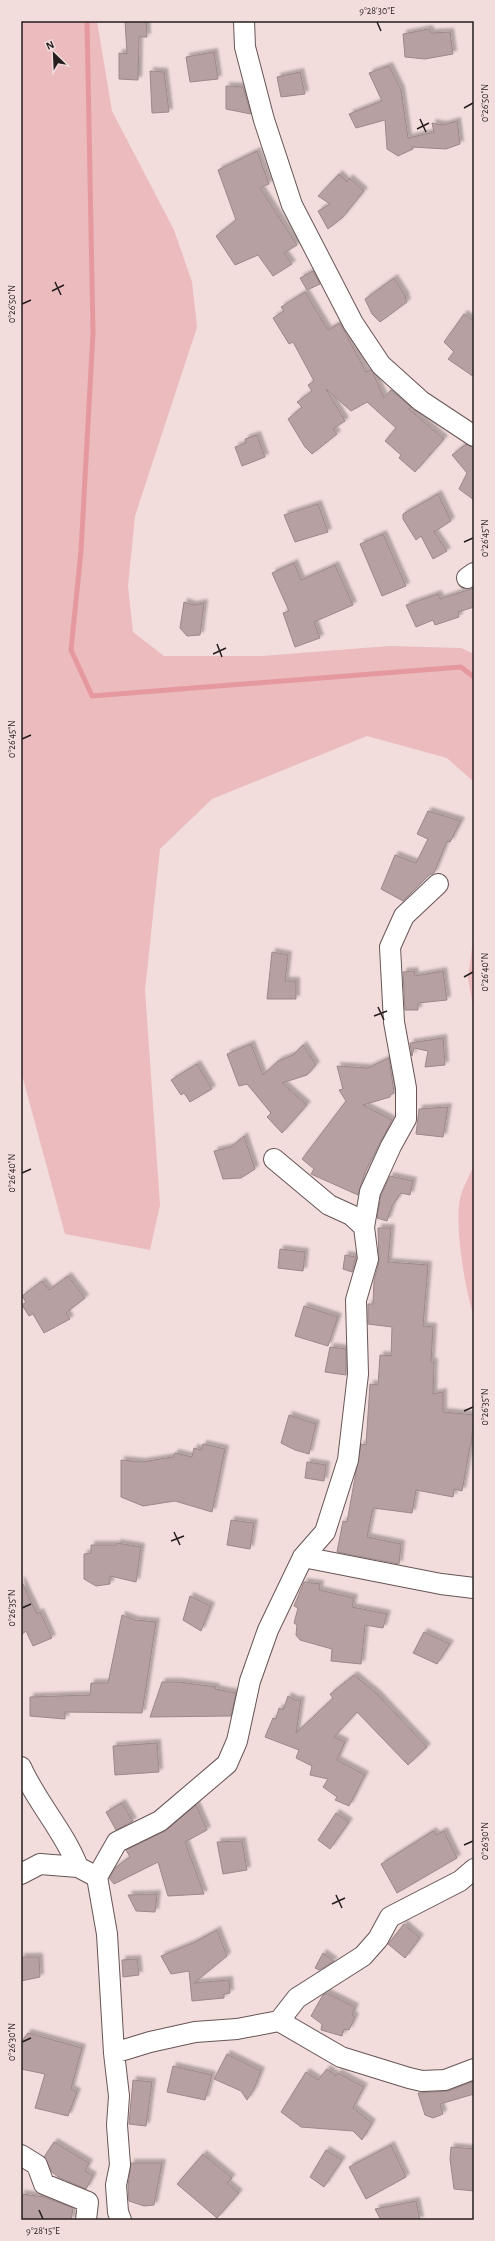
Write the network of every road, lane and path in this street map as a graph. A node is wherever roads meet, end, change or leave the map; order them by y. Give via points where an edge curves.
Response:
1 (244, 21) edge
2 (474, 436) edge
3 (438, 884) dead end
4 (274, 1159) dead end
5 (364, 1227) junction
6 (303, 1557) junction
7 (474, 1588) edge
8 (21, 1767) edge
9 (78, 1868) junction
10 (474, 1870) edge
11 (21, 1874) edge
12 (97, 1877) junction
13 (279, 2021) junction
14 (114, 2053) junction
15 (474, 2069) edge
16 (21, 2156) edge
17 (86, 2220) edge
18 (122, 2220) edge

1 - 2 street via 246,48 257,91 292,205 353,323 380,365 421,401
3 - 5 street via 404,916 390,947 394,1022 406,1088 406,1119 390,1146 370,1192
4 - 5 street via 329,1205 351,1215
5 - 6 street via 368,1259 356,1300 358,1374 348,1460 326,1532
6 - 7 street
6 - 12 street via 268,1630 250,1681 237,1741 227,1764 160,1821 117,1842
8 - 9 street via 27,1781 70,1846
9 - 11 street via 40,1864
9 - 12 street
10 - 13 street via 460,1881 390,1917 378,1939 363,1956 297,1998
12 - 14 street via 107,1934
13 - 14 street via 237,2029 195,2032
13 - 15 street via 341,2057 409,2078 422,2081 445,2080
14 - 18 street via 120,2165 116,2185 118,2212
16 - 17 street via 37,2165 44,2184 88,2202

